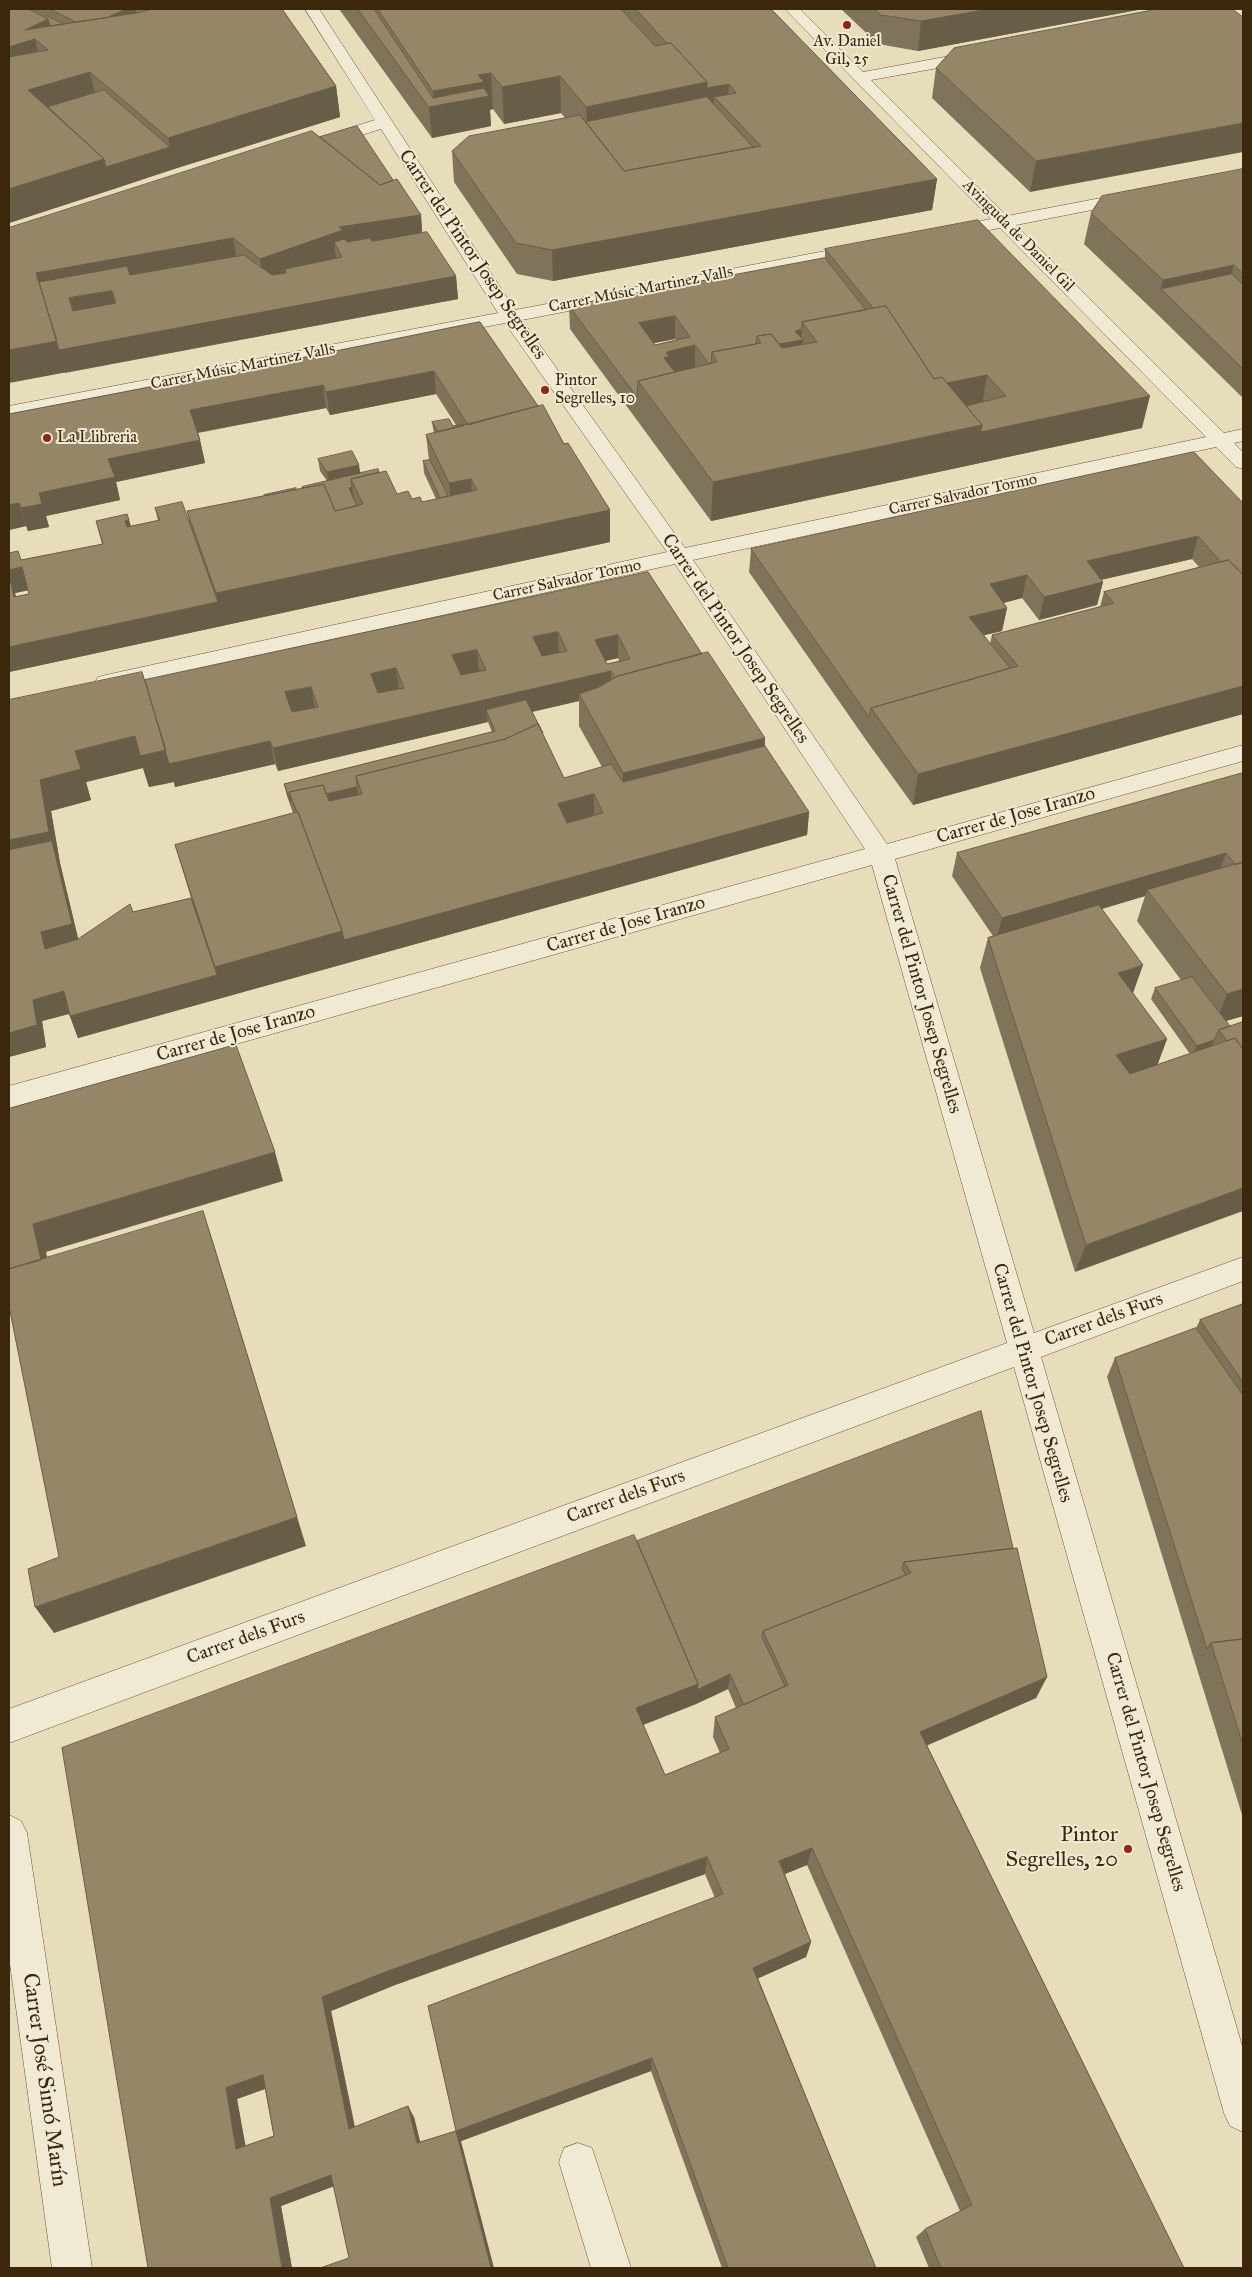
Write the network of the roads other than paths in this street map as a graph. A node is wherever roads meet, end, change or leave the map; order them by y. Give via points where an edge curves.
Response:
1 (312, 9) edge
2 (792, 9) edge
3 (988, 54) edge
4 (860, 77) junction
5 (384, 122) junction
6 (309, 146) edge
7 (1147, 194) edge
8 (1004, 222) junction
9 (926, 236) edge
10 (878, 246) edge
11 (509, 315) junction
12 (9, 412) edge
13 (1243, 435) edge
14 (1221, 440) junction
15 (1243, 463) edge
16 (680, 556) junction
17 (87, 686) edge
18 (1243, 752) edge
19 (880, 854) junction
20 (9, 1097) edge
21 (1243, 1269) edge
22 (1023, 1350) junction
23 (9, 1726) edge
24 (9, 1832) edge
25 (1243, 2113) edge
26 (578, 2162) dead end
27 (72, 2268) edge
28 (611, 2268) edge

1 - 5 street, Carrer del Pintor Josep Segrelles
2 - 4 street, Avinguda de Daniel Gil
3 - 4 street
4 - 8 street, Avinguda de Daniel Gil
5 - 6 street
5 - 11 street, Carrer del Pintor Josep Segrelles
7 - 8 street
8 - 9 street
8 - 14 street, Avinguda de Daniel Gil
10 - 11 street, Carrer Músic Martinez Valls
11 - 12 street, Carrer Músic Martinez Valls
11 - 16 street, Carrer del Pintor Josep Segrelles
13 - 14 street, Carrer Salvador Tormo
14 - 15 street, Avinguda de Daniel Gil
14 - 16 street, Carrer Salvador Tormo
16 - 17 street, Carrer Salvador Tormo
16 - 19 street, Carrer del Pintor Josep Segrelles
18 - 19 street, Carrer de Jose Iranzo
19 - 20 street, Carrer de Jose Iranzo
19 - 22 street, Carrer del Pintor Josep Segrelles
21 - 22 street, Carrer dels Furs
22 - 23 street, Carrer dels Furs
22 - 25 street, Carrer del Pintor Josep Segrelles
24 - 27 street, Carrer José Simó Marín
26 - 28 street

